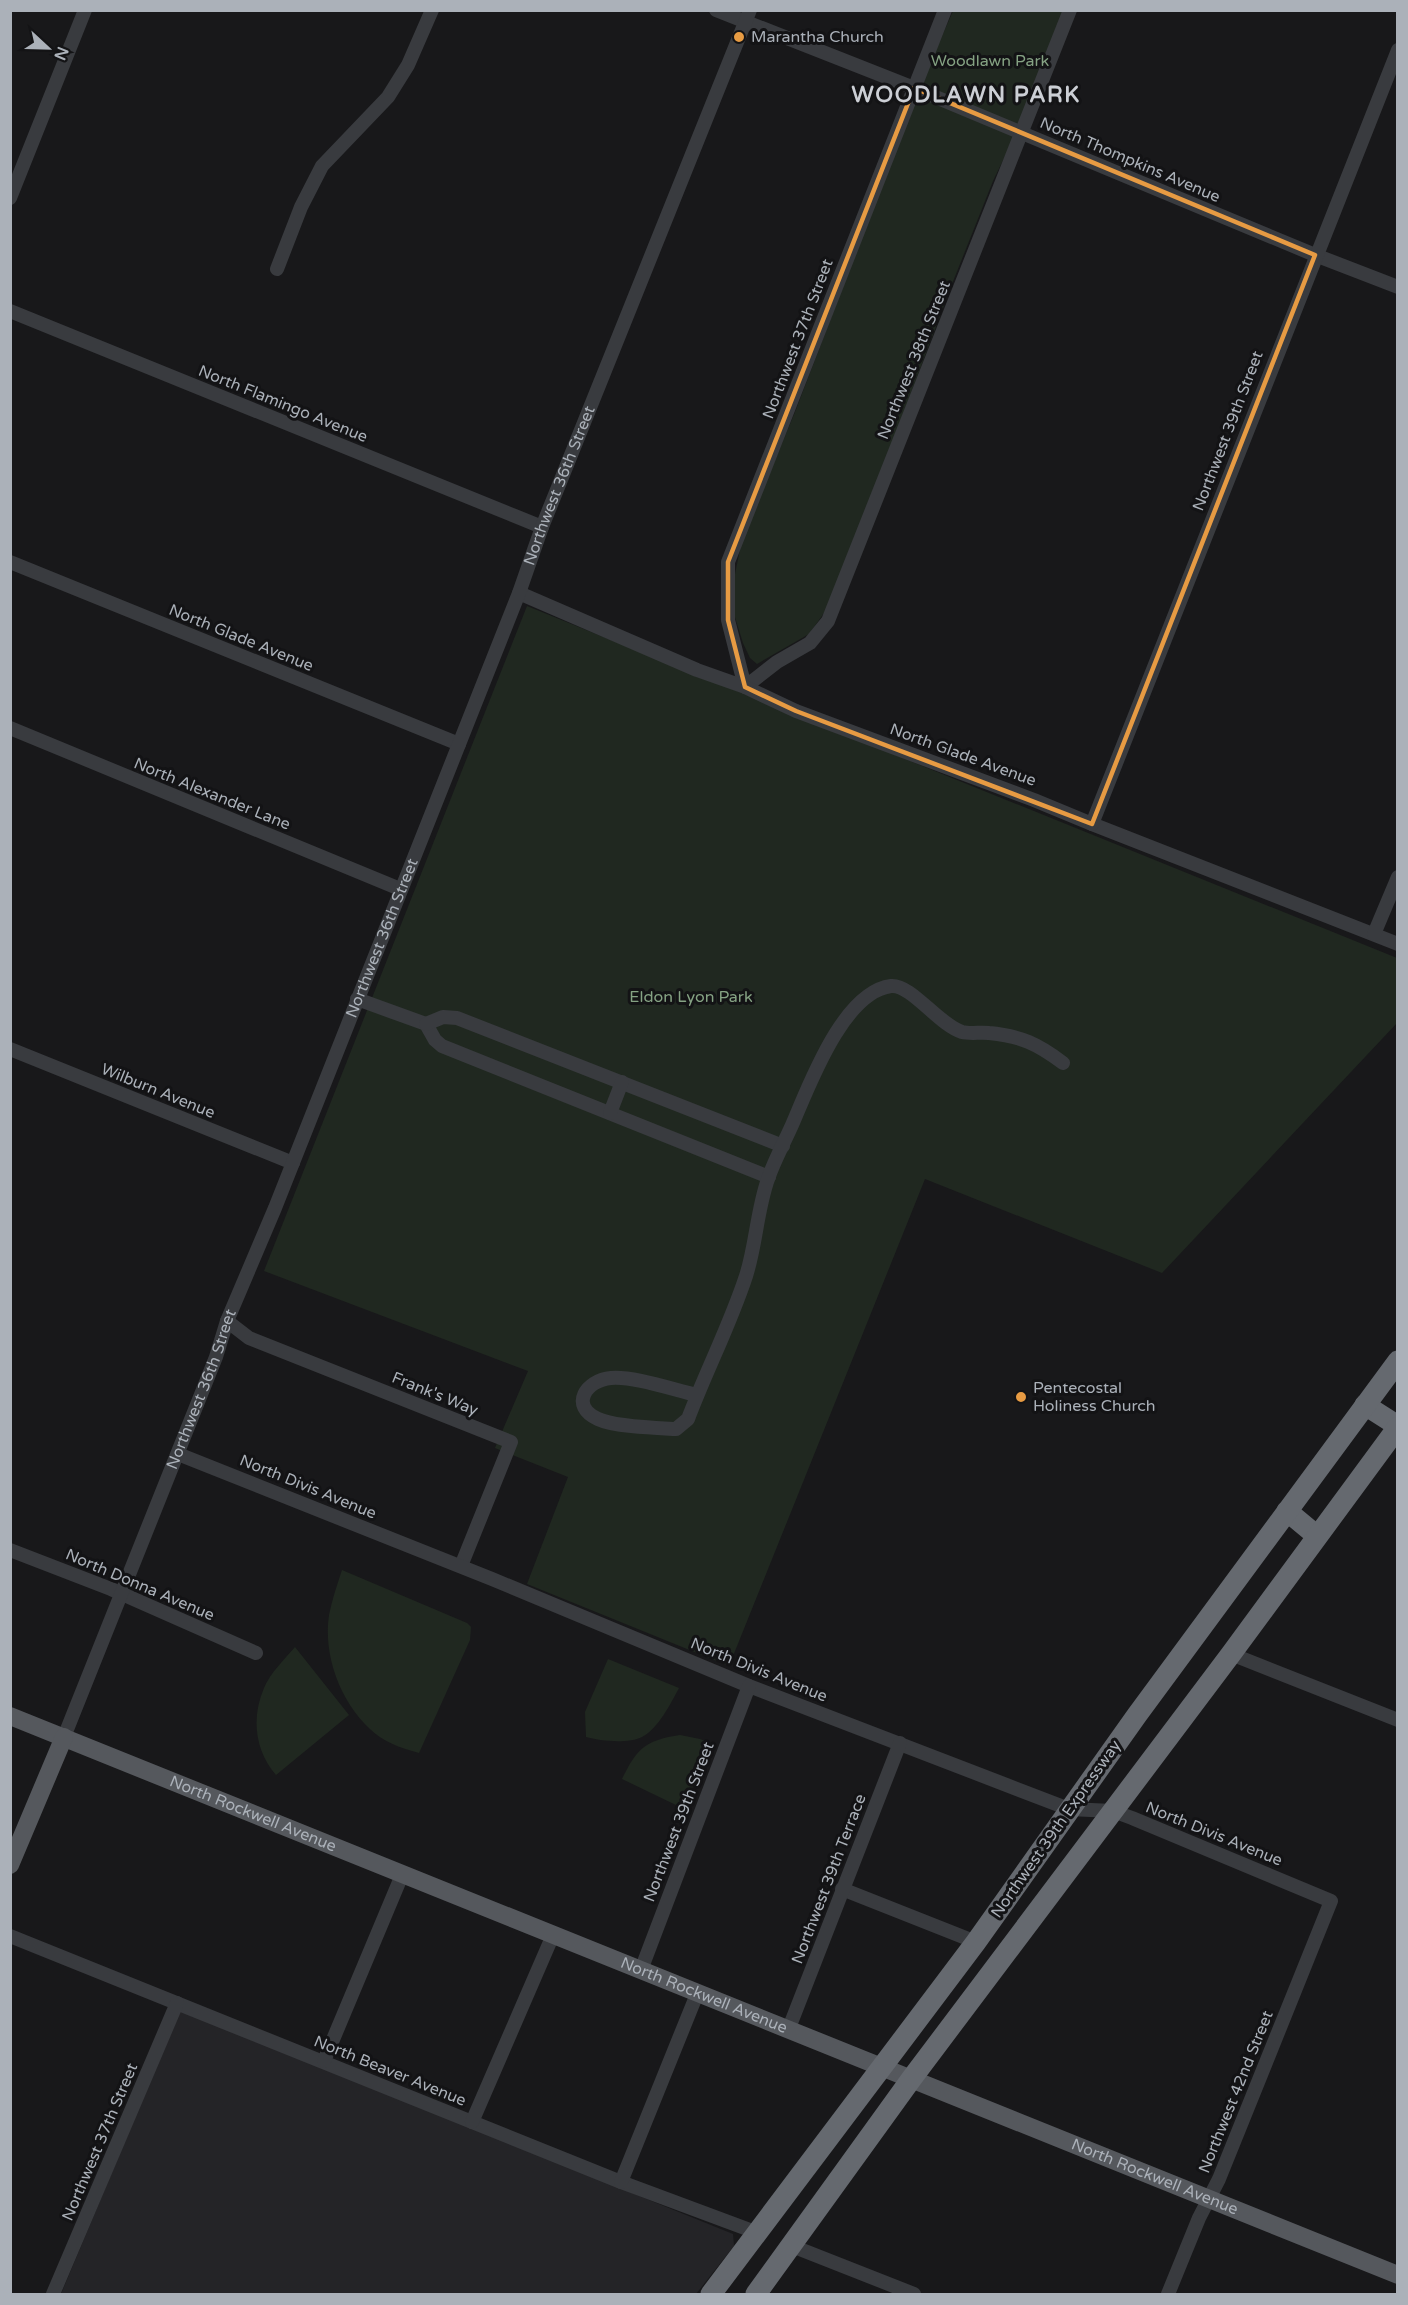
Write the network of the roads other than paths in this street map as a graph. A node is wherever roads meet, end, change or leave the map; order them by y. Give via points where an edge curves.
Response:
1 (85, 10) edge
2 (432, 10) edge
3 (716, 10) edge
4 (945, 10) edge
5 (1070, 10) edge
6 (747, 16) edge
7 (1398, 50) edge
8 (914, 88) junction
9 (1022, 134) junction
10 (10, 198) edge
11 (1315, 255) junction
12 (277, 268) dead end
13 (1398, 287) edge
14 (10, 311) edge
15 (542, 527) junction
16 (10, 562) edge
17 (519, 593) junction
18 (745, 687) junction
19 (10, 728) edge
20 (459, 744) junction
21 (1092, 824) junction
22 (1398, 877) edge
23 (400, 889) junction
24 (1374, 934) junction
25 (1398, 944) edge
26 (357, 999) junction
27 (426, 1024) junction
28 (10, 1049) edge
29 (1063, 1063) dead end
30 (622, 1082) junction
31 (610, 1113) junction
32 (783, 1146) junction
33 (293, 1163) junction
34 (769, 1177) junction
35 (227, 1321) junction
36 (1398, 1361) edge
37 (697, 1395) junction
38 (1365, 1405) junction
39 (1398, 1426) edge
40 (178, 1454) junction
41 (1287, 1511) junction
42 (1317, 1536) junction
43 (10, 1550) edge
44 (461, 1566) junction
45 (121, 1595) junction
46 (256, 1653) dead end
47 (1231, 1654) junction
48 (749, 1686) junction
49 (10, 1716) edge
50 (1398, 1720) edge
51 (64, 1737) junction
52 (900, 1743) junction
53 (1069, 1809) junction
54 (1113, 1811) junction
55 (10, 1865) edge
56 (402, 1875) junction
57 (842, 1889) junction
58 (1331, 1901) joint
59 (553, 1935) junction
60 (10, 1936) edge
61 (976, 1942) junction
62 (641, 1970) junction
63 (697, 1994) junction
64 (177, 2003) junction
65 (789, 2028) junction
66 (324, 2061) junction
67 (884, 2066) junction
68 (912, 2078) junction
69 (472, 2122) junction
70 (621, 2182) junction
71 (1209, 2198) junction
72 (758, 2233) junction
73 (792, 2246) junction
74 (1398, 2275) edge
75 (53, 2295) edge
76 (711, 2295) edge
77 (756, 2295) edge
78 (914, 2295) edge
79 (1168, 2295) edge

1 - 10 street
2 - 12 street via 408,65 388,97 322,166
3 - 6 street, North Thompkins Avenue
4 - 8 street, Northwest 37th Street
5 - 9 street, Northwest 38th Street
6 - 8 street, North Thompkins Avenue
6 - 15 street, Northwest 36th Street
7 - 11 street, Northwest 39th Street
8 - 9 street, North Thompkins Avenue
8 - 18 street, Northwest 37th Street via 728,562 728,620
9 - 11 street, North Thompkins Avenue
9 - 18 street, Northwest 38th Street via 828,621 810,644 777,662
11 - 13 street, North Thompkins Avenue
11 - 21 street, Northwest 39th Street
14 - 15 street, North Flamingo Avenue
15 - 17 street, Northwest 36th Street
16 - 20 street, North Glade Avenue
17 - 18 street, North Glade Avenue
17 - 20 street, Northwest 36th Street
18 - 21 street, North Glade Avenue via 796,711
19 - 23 street, North Alexander Lane
20 - 23 street, Northwest 36th Street
21 - 24 street, North Glade Avenue
22 - 24 street
23 - 26 street, Northwest 36th Street
24 - 25 street, North Glade Avenue
26 - 27 street
26 - 33 street, Northwest 36th Street
27 - 30 street via 443,1017 457,1018
27 - 31 street via 442,1046
28 - 33 street, Wilburn Avenue
29 - 32 street via 1024,1039 962,1032 901,987 876,990 853,1009 823,1053
30 - 31 street
30 - 32 street
31 - 34 street
32 - 34 street
33 - 35 street, Northwest 36th Street
34 - 37 street via 747,1275
35 - 40 street, Northwest 36th Street
35 - 44 street, Frank's Way via 249,1338 511,1442
36 - 38 highway, Northwest 39th Expressway
37 - 37 street via 612,1378 595,1381 585,1390 582,1401 588,1412 600,1420 676,1429 688,1419
38 - 39 highway
38 - 41 highway, Northwest 39th Expressway
39 - 42 highway, Northwest 39th Expressway
40 - 44 street, North Divis Avenue
40 - 45 street, Northwest 36th Street
41 - 42 highway
41 - 53 highway, Northwest 39th Expressway
42 - 47 highway, Northwest 39th Expressway
43 - 45 street, North Donna Avenue
44 - 48 street, North Divis Avenue
45 - 46 street, North Donna Avenue
45 - 51 street, Northwest 36th Street
47 - 50 street
47 - 54 highway, Northwest 39th Expressway
48 - 52 street, North Divis Avenue
48 - 62 street, Northwest 39th Street
49 - 51 main road, North Rockwell Avenue
51 - 55 main road, Northwest 36th Street
51 - 56 main road, North Rockwell Avenue
52 - 53 street, North Divis Avenue
52 - 57 street, Northwest 39th Terrace
53 - 54 street, North Divis Avenue
53 - 61 highway, Northwest 39th Expressway
54 - 58 street, North Divis Avenue
54 - 68 highway, Northwest 39th Expressway
56 - 59 main road, North Rockwell Avenue
56 - 66 street
57 - 61 street
57 - 65 street, Northwest 39th Terrace
58 - 71 street, Northwest 42nd Street
59 - 62 main road, North Rockwell Avenue
59 - 69 street
60 - 64 street, North Beaver Avenue
61 - 67 highway, Northwest 39th Expressway
62 - 63 main road, North Rockwell Avenue
63 - 65 main road, North Rockwell Avenue
63 - 70 street
64 - 66 street, North Beaver Avenue
64 - 75 street, Northwest 37th Street
65 - 67 main road, North Rockwell Avenue
66 - 69 street, North Beaver Avenue
67 - 68 main road, North Rockwell Avenue
67 - 72 highway, Northwest 39th Expressway
68 - 71 main road, North Rockwell Avenue
68 - 73 highway, Northwest 39th Expressway
69 - 70 street, North Beaver Avenue
70 - 72 street, North Beaver Avenue
71 - 74 main road, North Rockwell Avenue
71 - 79 street, Northwest 42nd Street
72 - 76 highway, Northwest 39th Expressway
73 - 77 highway, Northwest 39th Expressway
73 - 78 street

